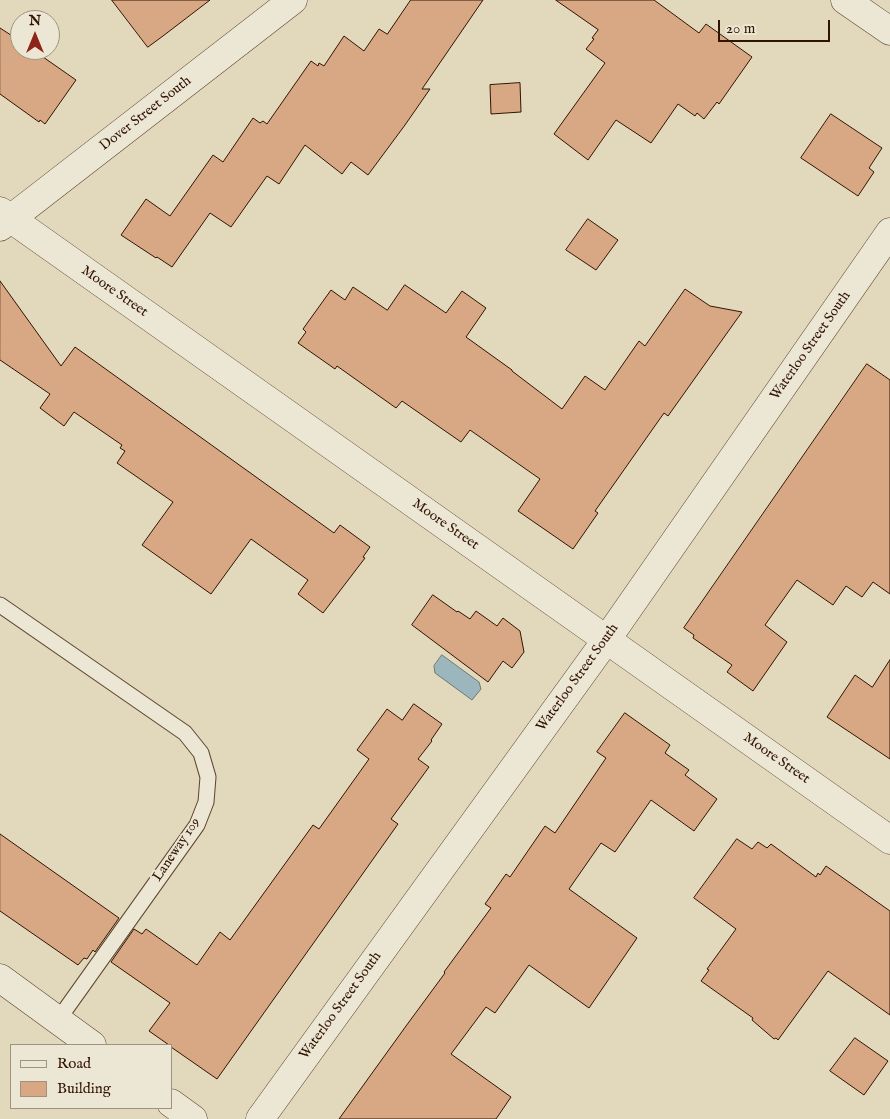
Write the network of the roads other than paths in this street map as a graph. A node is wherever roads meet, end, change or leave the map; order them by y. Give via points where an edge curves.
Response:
1 (293, 0) edge
2 (846, 0) edge
3 (890, 31) edge
4 (3, 219) edge
5 (890, 232) edge
6 (0, 605) edge
7 (607, 639) junction
8 (890, 840) edge
9 (0, 978) edge
10 (58, 1020) junction
11 (91, 1044) edge
12 (172, 1104) edge
13 (193, 1119) edge
14 (260, 1119) edge

1 - 4 street, Dover Street South
2 - 3 street
4 - 7 street, Moore Street
5 - 7 street, Waterloo Street South
6 - 10 lane, Laneway 109 via 185,733 200,753 208,777 206,802 197,825
7 - 8 street, Moore Street
7 - 14 street, Waterloo Street South
9 - 10 street
10 - 11 street
12 - 13 street

